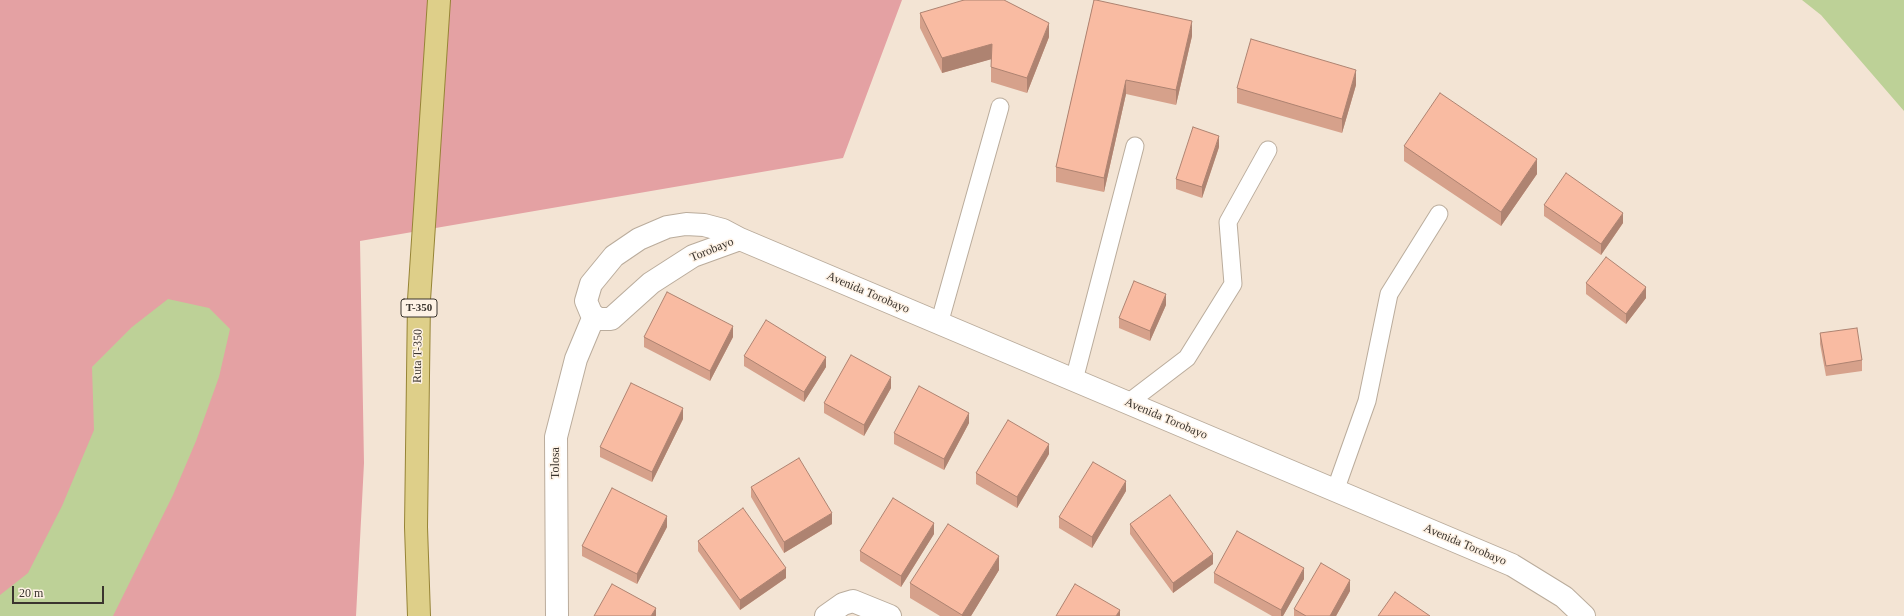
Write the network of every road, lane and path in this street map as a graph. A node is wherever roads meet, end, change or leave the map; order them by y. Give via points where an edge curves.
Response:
1 (439, 0) edge
2 (1000, 107) dead end
3 (1134, 146) dead end
4 (1268, 150) dead end
5 (1439, 214) dead end
6 (740, 239) junction
7 (594, 316) junction
8 (939, 324) junction
9 (1074, 380) junction
10 (1128, 403) junction
11 (1335, 490) junction
12 (419, 616) edge
13 (557, 616) edge
14 (826, 616) edge
15 (890, 616) edge
16 (1584, 616) edge

1 - 12 main road, Ruta T-350 / T-350 via 419,300 416,527
2 - 8 lane
3 - 9 lane
4 - 10 lane via 1228,222 1233,284 1187,358
5 - 11 lane via 1389,294 1367,401
6 - 7 street, Torobayo via 693,256 651,283 615,317 606,320
6 - 7 street, Torobayo via 723,230 686,224 667,227 639,239 614,256 591,284 586,301 588,310
6 - 8 street, Avenida Torobayo
7 - 13 street, Tolosa via 576,359 556,437
8 - 9 street, Avenida Torobayo
9 - 10 street, Avenida Torobayo
10 - 11 street, Avenida Torobayo
11 - 16 street, Avenida Torobayo via 1512,565 1564,597
14 - 15 street via 843,604 853,601

